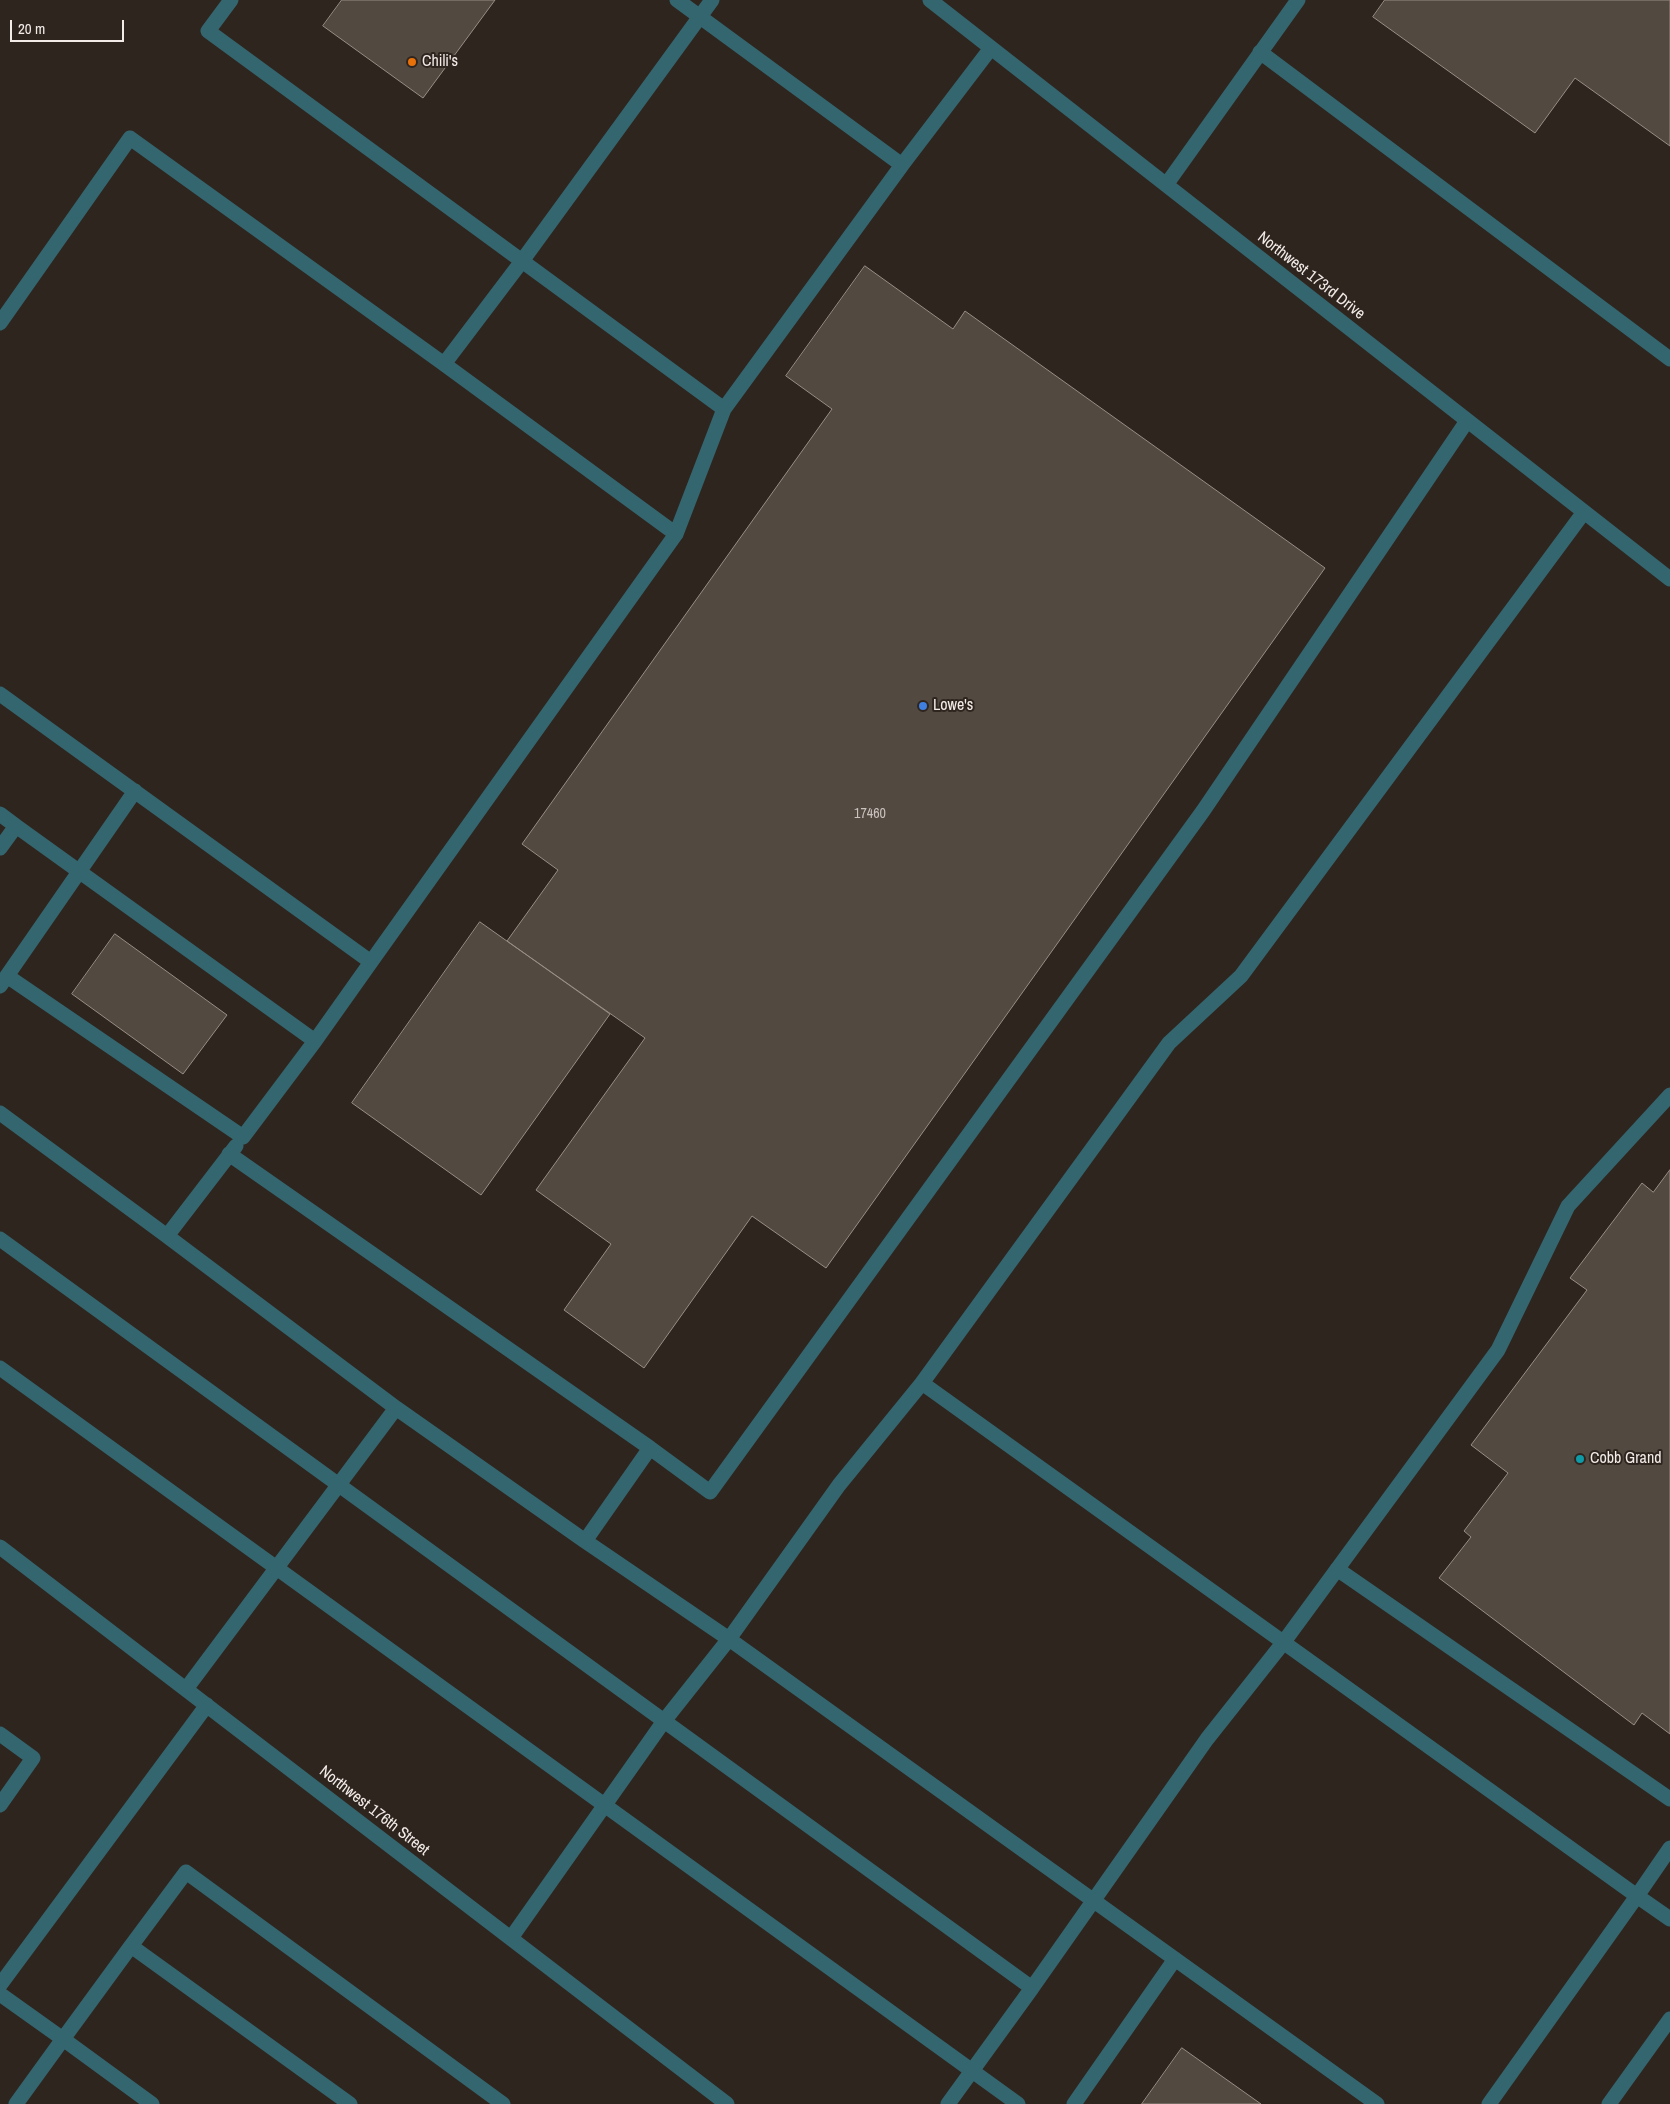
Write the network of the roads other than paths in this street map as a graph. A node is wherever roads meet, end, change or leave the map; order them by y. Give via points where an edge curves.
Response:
1 (231, 0) edge
2 (677, 0) edge
3 (712, 0) edge
4 (930, 0) edge
5 (1298, 0) edge
6 (700, 17) junction
7 (990, 48) junction
8 (1260, 52) junction
9 (902, 165) junction
10 (1166, 185) junction
11 (522, 261) junction
12 (0, 323) edge
13 (1670, 359) edge
14 (444, 364) junction
15 (724, 409) junction
16 (1467, 421) junction
17 (1584, 512) junction
18 (676, 534) junction
19 (1670, 579) edge
20 (0, 694) edge
21 (135, 791) junction
22 (0, 814) edge
23 (16, 826) junction
24 (0, 848) edge
25 (78, 872) junction
26 (371, 962) junction
27 (4, 981) edge
28 (315, 1041) junction
29 (1670, 1095) edge
30 (0, 1113) edge
31 (243, 1137) junction
32 (229, 1154) junction
33 (167, 1236) junction
34 (0, 1240) edge
35 (0, 1368) edge
36 (922, 1383) junction
37 (396, 1408) junction
38 (650, 1448) junction
39 (338, 1485) junction
40 (585, 1541) junction
41 (0, 1546) edge
42 (276, 1568) junction
43 (1337, 1569) junction
44 (729, 1639) junction
45 (1283, 1642) junction
46 (186, 1689) junction
47 (207, 1705) junction
48 (664, 1721) junction
49 (0, 1734) edge
50 (1670, 1799) edge
51 (0, 1805) edge
52 (604, 1806) junction
53 (1670, 1848) edge
54 (1637, 1896) junction
55 (1094, 1900) junction
56 (1670, 1919) edge
57 (511, 1938) junction
58 (131, 1946) junction
59 (1175, 1959) junction
60 (0, 1985) edge
61 (1032, 1988) junction
62 (0, 1994) edge
63 (1670, 2019) edge
64 (64, 2040) junction
65 (971, 2072) junction
66 (16, 2104) edge
67 (152, 2104) edge
68 (350, 2104) edge
69 (503, 2104) edge
70 (727, 2104) edge
71 (948, 2104) edge
72 (1018, 2104) edge
73 (1074, 2104) edge
74 (1377, 2104) edge
75 (1489, 2104) edge
76 (1608, 2104) edge

1 - 11 street via 208,31
2 - 6 street
3 - 6 street
4 - 7 street, Northwest 173rd Drive
5 - 8 street
6 - 9 street
6 - 11 street
7 - 9 street
7 - 10 street, Northwest 173rd Drive
8 - 10 street
8 - 13 street
9 - 15 street
10 - 16 street, Northwest 173rd Drive
11 - 14 street
11 - 15 street
12 - 14 street via 130,138
14 - 18 street
15 - 18 street
16 - 17 street, Northwest 173rd Drive
16 - 38 street via 1203,811 710,1492
17 - 19 street, Northwest 173rd Drive
17 - 36 street via 1241,976 1169,1043
18 - 26 street
20 - 21 street
21 - 25 street
21 - 26 street
22 - 23 street
23 - 24 street
23 - 25 street
25 - 27 street
25 - 28 street
26 - 28 street
27 - 31 street
28 - 31 street
29 - 43 street via 1568,1206 1498,1350
30 - 33 street
31 - 32 street
32 - 33 street
32 - 38 street
33 - 37 street
34 - 39 street
35 - 42 street
36 - 44 street via 839,1485
36 - 45 street
37 - 39 street
37 - 40 street
38 - 40 street
39 - 42 street
39 - 48 street
40 - 44 street
41 - 46 street, Northwest 176th Street
42 - 46 street
42 - 52 street
43 - 45 street
43 - 50 street
44 - 48 street
44 - 55 street
45 - 54 street
45 - 55 street via 1208,1739
46 - 47 street, Northwest 176th Street
47 - 57 street, Northwest 176th Street
47 - 60 street
48 - 52 street
48 - 61 street
49 - 51 street via 34,1758
52 - 57 street
52 - 65 street
53 - 54 street
54 - 56 street
54 - 75 street
55 - 59 street
55 - 61 street
57 - 70 street, Northwest 176th Street
58 - 64 street
58 - 68 street
58 - 69 street via 186,1872
59 - 73 street
59 - 74 street
61 - 65 street
62 - 64 street
63 - 76 street
64 - 66 street
64 - 67 street
65 - 71 street
65 - 72 street

